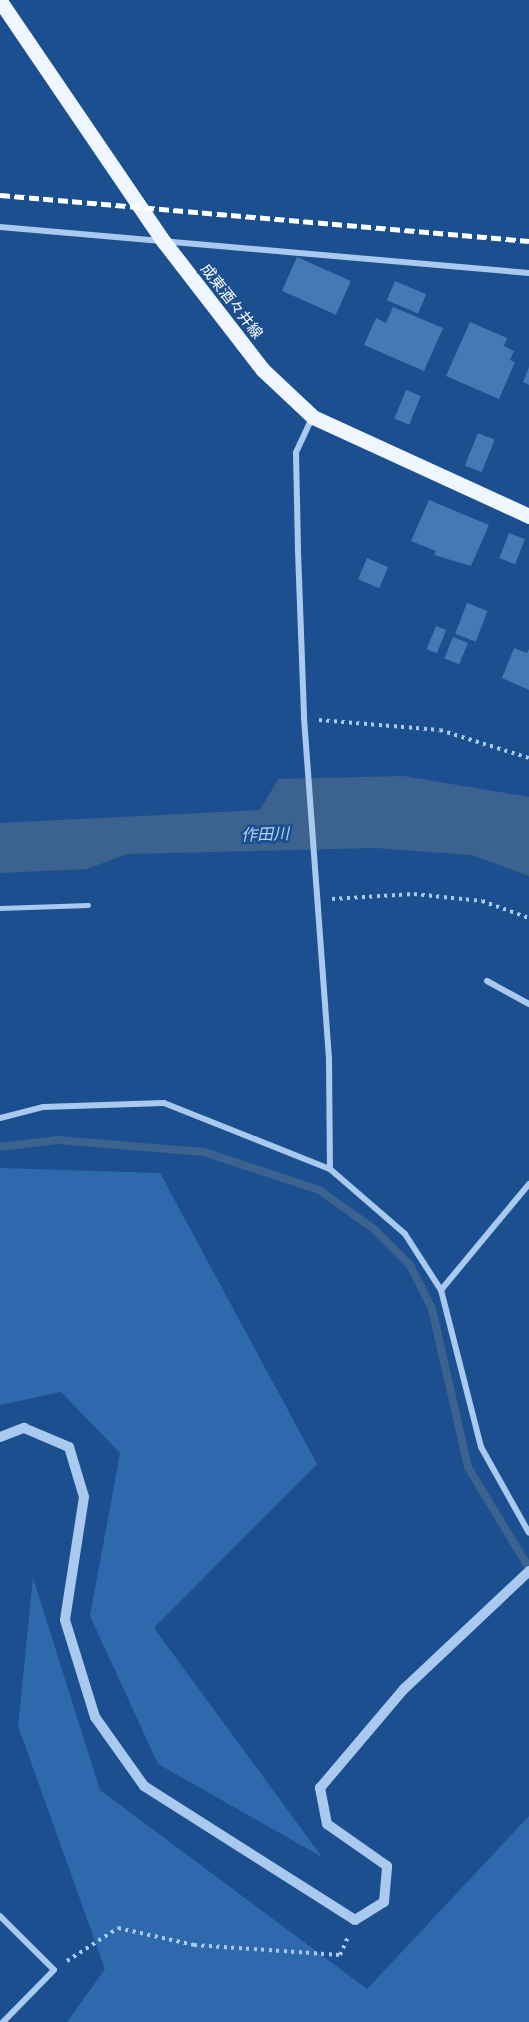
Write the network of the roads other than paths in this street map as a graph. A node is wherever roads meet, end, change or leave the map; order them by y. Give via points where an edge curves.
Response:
1 (0, 1) edge
2 (0, 227) edge
3 (164, 242) junction
4 (529, 273) edge
5 (313, 417) junction
6 (529, 516) edge
7 (88, 904) dead end
8 (0, 908) edge
9 (487, 981) dead end
10 (529, 1004) edge
11 (0, 1118) edge
12 (330, 1169) junction
13 (529, 1184) edge
14 (441, 1290) junction
15 (0, 1437) edge
16 (529, 1533) edge
17 (526, 1574) edge
18 (0, 1916) edge
19 (3, 2022) edge

1 - 3 main road, 成東酒々井線
2 - 3 street
3 - 4 street
3 - 5 main road, 成東酒々井線 via 263,370
5 - 6 main road, 成東酒々井線
5 - 12 street via 296,453 304,718 329,1059
7 - 8 lane
9 - 10 street
11 - 12 street via 43,1107 164,1103
12 - 14 street via 405,1234
13 - 14 street
14 - 16 street via 481,1447
15 - 17 street via 24,1428 69,1447 84,1497 65,1620 95,1717 144,1786 355,1920 384,1902 387,1866 327,1824 320,1788 404,1689
18 - 19 street via 54,1970

